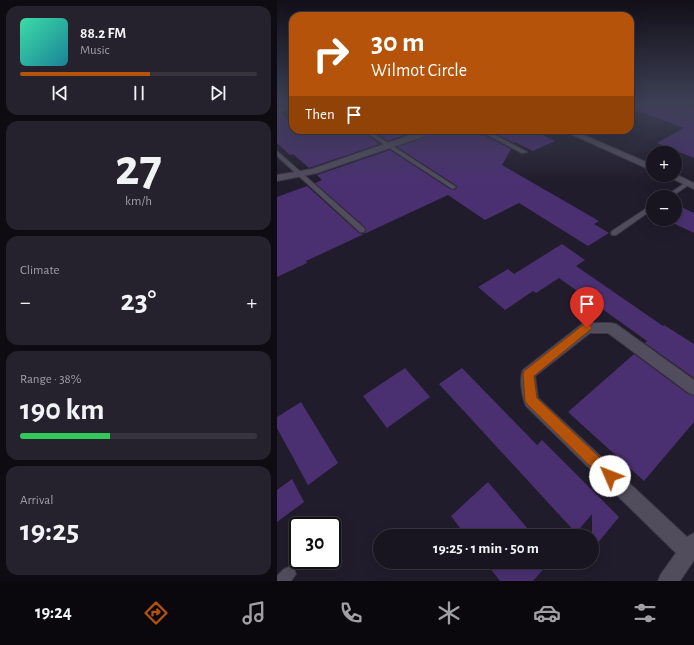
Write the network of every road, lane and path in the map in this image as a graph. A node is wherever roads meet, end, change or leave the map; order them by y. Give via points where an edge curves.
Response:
1 (371, 134) edge
2 (422, 134) edge
3 (489, 134) edge
4 (575, 134) edge
5 (388, 145) junction
6 (524, 152) dead end
7 (277, 153) edge
8 (646, 165) edge
9 (300, 174) junction
10 (277, 178) edge
11 (691, 185) edge
12 (453, 187) dead end
13 (681, 190) edge
14 (646, 211) edge
15 (362, 230) dead end
16 (615, 233) dead end
17 (694, 388) edge
18 (691, 547) edge
19 (668, 581) edge

1 - 5 lane
2 - 5 street
3 - 6 lane
4 - 8 street
5 - 9 street
5 - 12 lane
7 - 9 lane
9 - 10 street
9 - 15 lane
11 - 13 lane
14 - 16 lane
17 - 18 street via 611,328 587,328 528,374 531,401
18 - 19 street

